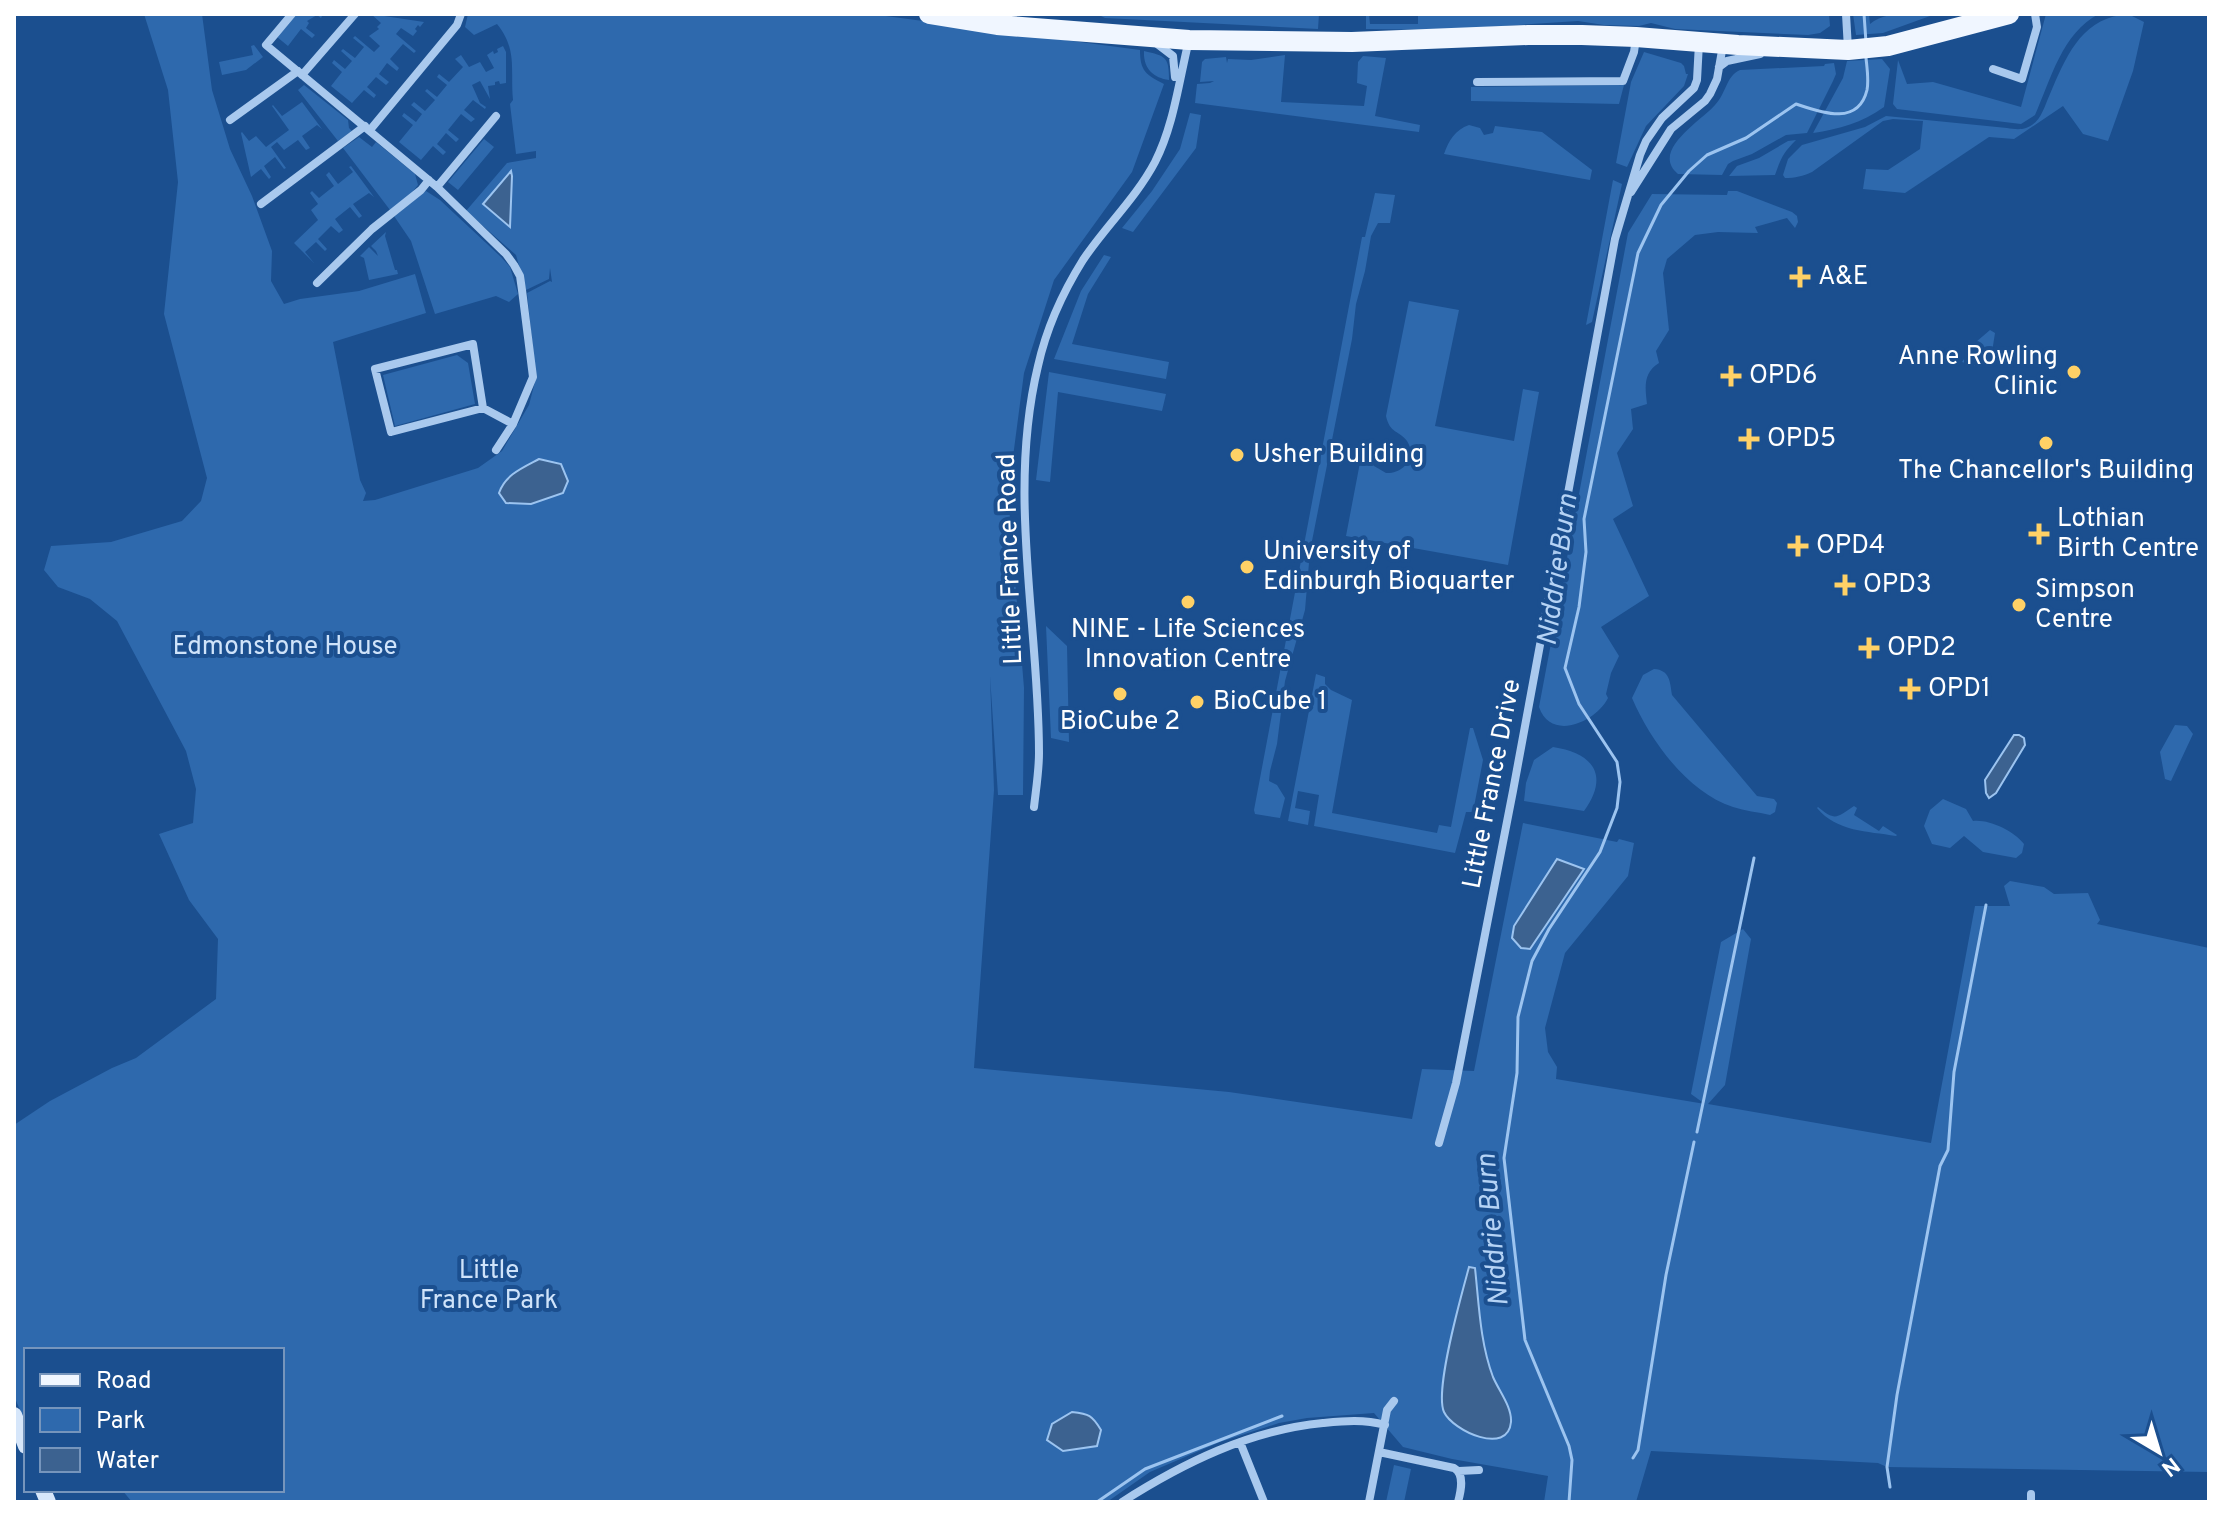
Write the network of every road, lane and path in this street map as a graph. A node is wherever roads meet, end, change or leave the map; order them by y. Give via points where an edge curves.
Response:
1 (292, 14) edge
2 (355, 14) edge
3 (461, 14) edge
4 (929, 14) edge
5 (1846, 14) edge
6 (2009, 14) edge
7 (2035, 14) edge
8 (1146, 37) junction
9 (1636, 37) junction
10 (1189, 40) junction
11 (1699, 42) junction
12 (1723, 44) junction
13 (1794, 48) junction
14 (1857, 49) junction
15 (1719, 67) junction
16 (1993, 69) dead end
17 (300, 73) junction
18 (1477, 82) dead end
19 (1174, 106) junction
20 (496, 116) dead end
21 (230, 120) dead end
22 (367, 128) junction
23 (429, 180) junction
24 (437, 187) junction
25 (1629, 196) junction
26 (261, 204) dead end
27 (317, 283) dead end
28 (483, 408) junction
29 (513, 424) junction
30 (496, 450) dead end
31 (1034, 807) dead end
32 (1439, 1143) dead end
33 (1394, 1401) dead end
34 (14, 1415) edge
35 (1385, 1425) junction
36 (24, 1441) edge
37 (1240, 1442) junction
38 (1379, 1452) junction
39 (1479, 1470) dead end
40 (1459, 1471) junction
41 (1122, 1502) edge
42 (1264, 1502) edge
43 (1369, 1502) edge
44 (1458, 1502) edge

1 - 17 street via 266,45
2 - 17 street
3 - 22 street
4 - 8 main road
5 - 14 street
6 - 14 main road via 1888,46
7 - 16 street via 2037,27 2022,79
8 - 10 main road
8 - 19 street, Little France Road via 1173,56
9 - 10 main road
9 - 11 main road
9 - 18 street via 1623,81
10 - 19 street, Little France Road
11 - 12 main road
11 - 25 street, Little France Drive via 1694,88 1646,141
12 - 13 main road
12 - 15 street, Little France Drive
13 - 14 main road
13 - 15 street via 1741,57
15 - 25 street, Little France Drive via 1710,94 1671,129
17 - 21 street
17 - 22 street
19 - 31 street, Little France Road via 1155,162 1065,294 1037,368 1024,491 1039,755
20 - 24 street
22 - 23 street
22 - 26 street
23 - 24 street
23 - 27 street
24 - 29 street via 506,254 520,276 533,377
25 - 32 street, Little France Drive via 1615,239 1513,791 1456,1083
28 - 28 street via 473,344 375,369 391,432
28 - 29 street
29 - 30 street
33 - 35 street
34 - 36 street
35 - 37 street via 1314,1424
35 - 38 street
37 - 41 street via 1175,1470
37 - 42 street
38 - 40 street
38 - 43 street
39 - 40 street
40 - 44 street

